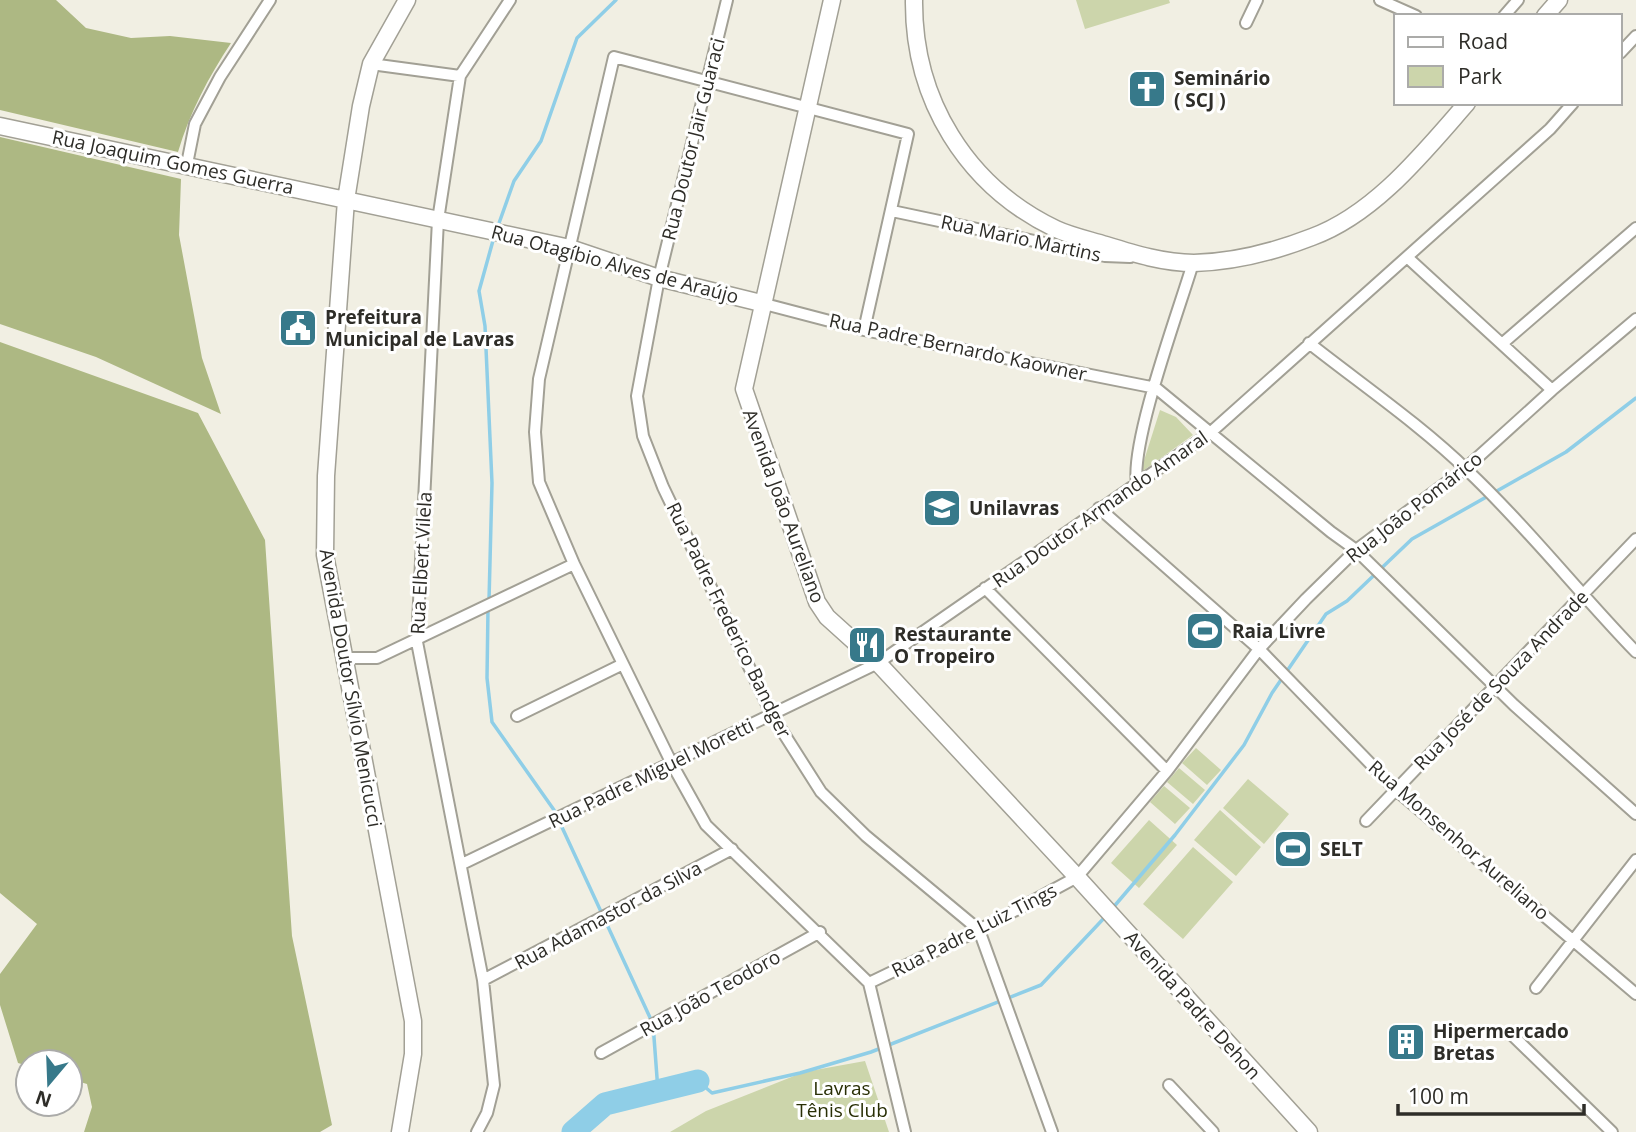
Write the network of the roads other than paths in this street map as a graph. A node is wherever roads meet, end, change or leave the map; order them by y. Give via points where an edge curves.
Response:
1 (270, 0) edge
2 (407, 0) edge
3 (510, 0) edge
4 (727, 0) edge
5 (832, 0) edge
6 (914, 0) edge
7 (1257, 0) edge
8 (1380, 0) edge
9 (1518, 0) edge
10 (1559, 0) edge
11 (1412, 14) edge
12 (1506, 14) edge
13 (1547, 14) edge
14 (1246, 23) dead end
15 (1636, 36) edge
16 (1622, 51) edge
17 (371, 64) junction
18 (460, 76) junction
19 (708, 83) junction
20 (1465, 105) edge
21 (1571, 105) edge
22 (807, 108) junction
23 (0, 126) edge
24 (187, 164) junction
25 (346, 200) junction
26 (892, 211) junction
27 (438, 220) junction
28 (1636, 228) edge
29 (570, 248) junction
30 (1407, 257) junction
31 (1150, 258) junction
32 (1193, 263) junction
33 (659, 278) junction
34 (761, 303) junction
35 (1636, 319) edge
36 (864, 330) junction
37 (1309, 343) junction
38 (1503, 343) junction
39 (1156, 388) junction
40 (1552, 390) junction
41 (1210, 433) junction
42 (1466, 468) junction
43 (1137, 484) junction
44 (1099, 508) junction
45 (1636, 540) edge
46 (1356, 550) junction
47 (574, 564) junction
48 (985, 588) junction
49 (1581, 596) junction
50 (417, 642) junction
51 (1259, 649) junction
52 (1636, 652) edge
53 (342, 658) junction
54 (877, 663) junction
55 (623, 664) junction
56 (1497, 685) junction
57 (772, 715) junction
58 (517, 716) dead end
59 (672, 764) junction
60 (1167, 771) junction
61 (1396, 790) junction
62 (1636, 814) edge
63 (1366, 821) dead end
64 (732, 849) junction
65 (1636, 860) edge
66 (462, 864) junction
67 (1077, 877) junction
68 (979, 930) junction
69 (820, 932) junction
70 (1573, 939) junction
71 (484, 980) junction
72 (869, 983) junction
73 (1536, 988) dead end
74 (1636, 994) edge
75 (1510, 1034) dead end
76 (601, 1053) dead end
77 (1169, 1085) dead end
78 (1049, 1131) edge
79 (400, 1132) edge
80 (477, 1132) edge
81 (905, 1132) edge
82 (1213, 1132) edge
83 (1309, 1132) edge
84 (1612, 1132) edge

1 - 24 street via 195,124
2 - 17 main road, Avenida Doutor Sílvio Menicucci
3 - 18 street, Rua Elbert Vilela
4 - 19 street, Rua Doutor Jair Guaraci
5 - 22 main road, Avenida João Aureliano
6 - 31 main road via 923,76 940,120 965,159 997,191 1059,231
7 - 14 street
8 - 11 street
9 - 12 street
10 - 13 main road
15 - 16 street
17 - 18 street
17 - 25 main road, Avenida Doutor Sílvio Menicucci
18 - 27 street, Rua Elbert Vilela
19 - 22 street
19 - 29 street via 614,57
19 - 33 street, Rua Doutor Jair Guaraci
20 - 32 main road via 1367,206 1315,237 1264,252
21 - 30 street, Rua Doutor Armando Amaral
22 - 26 street via 908,134
22 - 34 main road, Avenida João Aureliano
23 - 24 main road, Rua Joaquim Gomes Guerra
24 - 25 main road, Rua Joaquim Gomes Guerra
25 - 27 main road, Rua Otagíbio Alves de Araújo
25 - 53 main road, Avenida Doutor Sílvio Menicucci via 326,476 325,555
26 - 31 street, Rua Mario Martins via 1105,256
26 - 36 street
27 - 29 main road, Rua Otagíbio Alves de Araújo
27 - 50 street, Rua Elbert Vilela
28 - 38 street
29 - 33 main road, Rua Otagíbio Alves de Araújo
29 - 47 street via 539,379 535,432 539,482
30 - 37 street, Rua Doutor Armando Amaral
30 - 38 street
31 - 32 main road
32 - 39 street
33 - 34 main road, Rua Otagíbio Alves de Araújo
33 - 57 street, Rua Padre Frederico Bandger via 637,396 643,436
34 - 36 street, Rua Padre Bernardo Kaowner
34 - 54 main road, Avenida João Aureliano via 744,376 746,401 817,602
35 - 40 street, Rua João Pomárico
36 - 39 street, Rua Padre Bernardo Kaowner
37 - 41 street, Rua Doutor Armando Amaral
37 - 42 street
38 - 40 street
39 - 41 street
39 - 43 street via 1135,468
40 - 42 street, Rua João Pomárico
41 - 43 street, Rua Doutor Armando Amaral
41 - 46 street
42 - 46 street, Rua João Pomárico
42 - 49 street via 1535,538
43 - 44 street, Rua Doutor Armando Amaral
44 - 48 street, Rua Doutor Armando Amaral
44 - 51 street, Rua Monsenhor Aureliano
45 - 49 street, Rua José de Souza Andrade
46 - 51 street, Rua João Pomárico
46 - 56 street
47 - 50 street
47 - 55 street
48 - 54 street, Rua Doutor Armando Amaral
48 - 60 street
49 - 52 street
49 - 56 street, Rua José de Souza Andrade
50 - 53 street via 377,658
50 - 66 street, Rua Elbert Vilela
51 - 60 street, Rua João Pomárico
51 - 61 street, Rua Monsenhor Aureliano
53 - 79 main road, Avenida Doutor Sílvio Menicucci via 413,1021 414,1054
54 - 57 street, Rua Padre Miguel Moretti
54 - 67 main road, Avenida João Aureliano
55 - 58 street
55 - 59 street
56 - 61 street, Rua José de Souza Andrade
56 - 62 street
57 - 59 street, Rua Padre Miguel Moretti
57 - 68 street, Rua Padre Frederico Bandger via 821,792 866,836
59 - 64 street via 706,825
59 - 66 street, Rua Padre Miguel Moretti
60 - 67 street, Rua João Pomárico
61 - 63 street, Rua José de Souza Andrade
61 - 70 street, Rua Monsenhor Aureliano
64 - 69 street
64 - 71 street, Rua Adamastor da Silva
65 - 70 street
66 - 71 street, Rua Elbert Vilela
67 - 68 street, Rua Padre Luiz Tings
67 - 83 main road, Avenida Padre Dehon
68 - 72 street, Rua Padre Luiz Tings
68 - 78 street
69 - 72 street
69 - 76 street, Rua João Teodoro
70 - 73 street
70 - 74 street, Rua Monsenhor Aureliano
71 - 80 street, Rua Elbert Vilela via 494,1085
72 - 81 street
75 - 84 street
77 - 82 street

